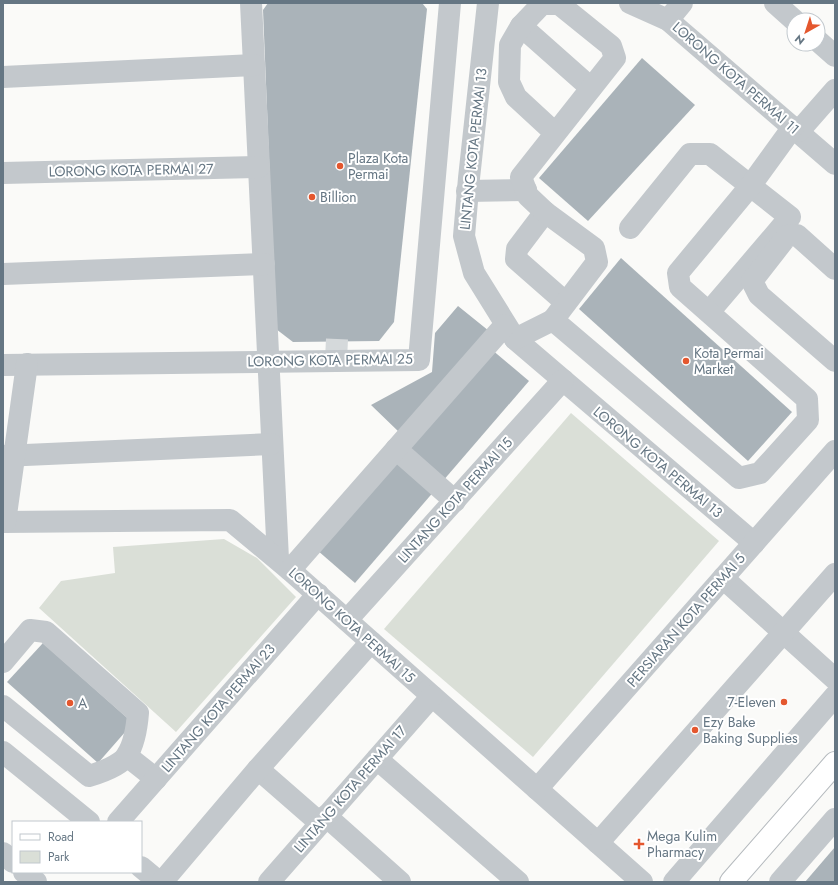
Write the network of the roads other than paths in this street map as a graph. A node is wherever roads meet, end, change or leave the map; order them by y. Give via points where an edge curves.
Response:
1 (251, 3) edge
2 (450, 3) edge
3 (488, 3) edge
4 (630, 3) edge
5 (682, 3) edge
6 (774, 3) edge
7 (786, 13) edge
8 (668, 20) junction
9 (521, 26) junction
10 (826, 48) edge
11 (835, 56) edge
12 (254, 65) junction
13 (3, 77) edge
14 (591, 88) junction
15 (835, 90) edge
16 (796, 129) junction
17 (555, 133) junction
18 (835, 164) edge
19 (259, 167) junction
20 (3, 173) edge
21 (751, 185) junction
22 (526, 190) junction
23 (468, 191) junction
24 (545, 212) junction
25 (630, 228) dead end
26 (264, 264) junction
27 (835, 269) edge
28 (3, 274) edge
29 (565, 302) junction
30 (709, 312) junction
31 (553, 320) junction
32 (510, 332) junction
33 (268, 361) junction
34 (835, 361) edge
35 (27, 364) junction
36 (3, 365) edge
37 (562, 380) junction
38 (271, 444) junction
39 (396, 449) junction
40 (835, 451) edge
41 (8, 456) edge
42 (454, 501) junction
43 (4, 522) edge
44 (754, 543) junction
45 (284, 564) junction
46 (835, 574) edge
47 (723, 578) junction
48 (318, 594) junction
49 (347, 620) junction
50 (783, 633) junction
51 (371, 642) junction
52 (3, 662) edge
53 (835, 679) edge
54 (432, 696) junction
55 (835, 696) edge
56 (3, 706) edge
57 (3, 752) edge
58 (127, 756) junction
59 (377, 759) junction
60 (835, 763) edge
61 (258, 770) junction
62 (156, 779) junction
63 (537, 789) junction
64 (835, 819) edge
65 (323, 820) junction
66 (87, 821) edge
67 (119, 821) edge
68 (598, 843) junction
69 (3, 853) edge
70 (12, 861) edge
71 (25, 873) edge
72 (151, 877) edge
73 (273, 881) edge
74 (36, 882) edge
75 (400, 882) edge
76 (518, 882) edge
77 (642, 882) edge
78 (674, 882) edge
79 (731, 882) edge
80 (780, 882) edge

1 - 12 street
2 - 33 street, LORONG KOTA PERMAI 25 via 419,360
3 - 23 street, LINTANG KOTA PERMAI 13
4 - 8 street, LORONG KOTA PERMAI 11
5 - 8 street
6 - 7 street
8 - 16 street, LORONG KOTA PERMAI 11
9 - 14 street
9 - 14 street via 542,4 559,4 611,46 615,58
9 - 17 street via 510,45 509,82 516,97
10 - 11 street
12 - 13 street
12 - 19 street
14 - 17 street
15 - 16 street
16 - 18 street, LORONG KOTA PERMAI 11
16 - 21 street
17 - 22 street via 521,177
19 - 20 street, LORONG KOTA PERMAI 27
19 - 26 street
21 - 25 street via 710,154 690,154
21 - 30 street via 678,273 680,287
21 - 30 street via 790,217
22 - 23 street
22 - 24 street via 528,196
23 - 32 street, LINTANG KOTA PERMAI 13 via 464,236 474,273
24 - 29 street via 518,248 516,259
24 - 29 street via 594,248 597,262
26 - 28 street
26 - 33 street
27 - 34 street via 797,235 787,236 752,281 759,295
29 - 31 street
30 - 31 street via 807,399 808,420 760,473 739,478
31 - 32 street
32 - 37 street, LINTANG KOTA PERMAI 13
32 - 39 street
33 - 35 street, LORONG KOTA PERMAI 25
33 - 38 street
35 - 36 street, LORONG KOTA PERMAI 25
35 - 41 street
37 - 42 street, LINTANG KOTA PERMAI 15
37 - 44 street, LORONG KOTA PERMAI 13
38 - 41 street
38 - 45 street
39 - 42 street
39 - 45 street
40 - 44 street, PERSIARAN KOTA PERMAI 5
41 - 43 street
42 - 49 street, LINTANG KOTA PERMAI 15
43 - 45 street, LORONG KOTA PERMAI 15 via 230,520
44 - 47 street, PERSIARAN KOTA PERMAI 5
45 - 48 street, LORONG KOTA PERMAI 15
46 - 50 street
47 - 50 street
47 - 63 street, PERSIARAN KOTA PERMAI 5
48 - 49 street, LORONG KOTA PERMAI 15
48 - 62 street, LINTANG KOTA PERMAI 23
49 - 51 street, LORONG KOTA PERMAI 15
50 - 53 street
50 - 68 street
51 - 54 street, LORONG KOTA PERMAI 15
51 - 61 street
52 - 58 street via 30,630 46,632 138,713
54 - 59 street, LINTANG KOTA PERMAI 17
54 - 63 street, LORONG KOTA PERMAI 15
55 - 78 street
56 - 58 street via 89,776 105,771
57 - 66 street
58 - 62 street
59 - 65 street, LINTANG KOTA PERMAI 17
59 - 76 street
60 - 79 main road
61 - 65 street
61 - 72 street
62 - 67 street, LINTANG KOTA PERMAI 23
63 - 68 street, LORONG KOTA PERMAI 15
64 - 80 street
65 - 73 street, LINTANG KOTA PERMAI 17
65 - 75 street
68 - 77 street, LORONG KOTA PERMAI 15
69 - 70 street
71 - 74 street

